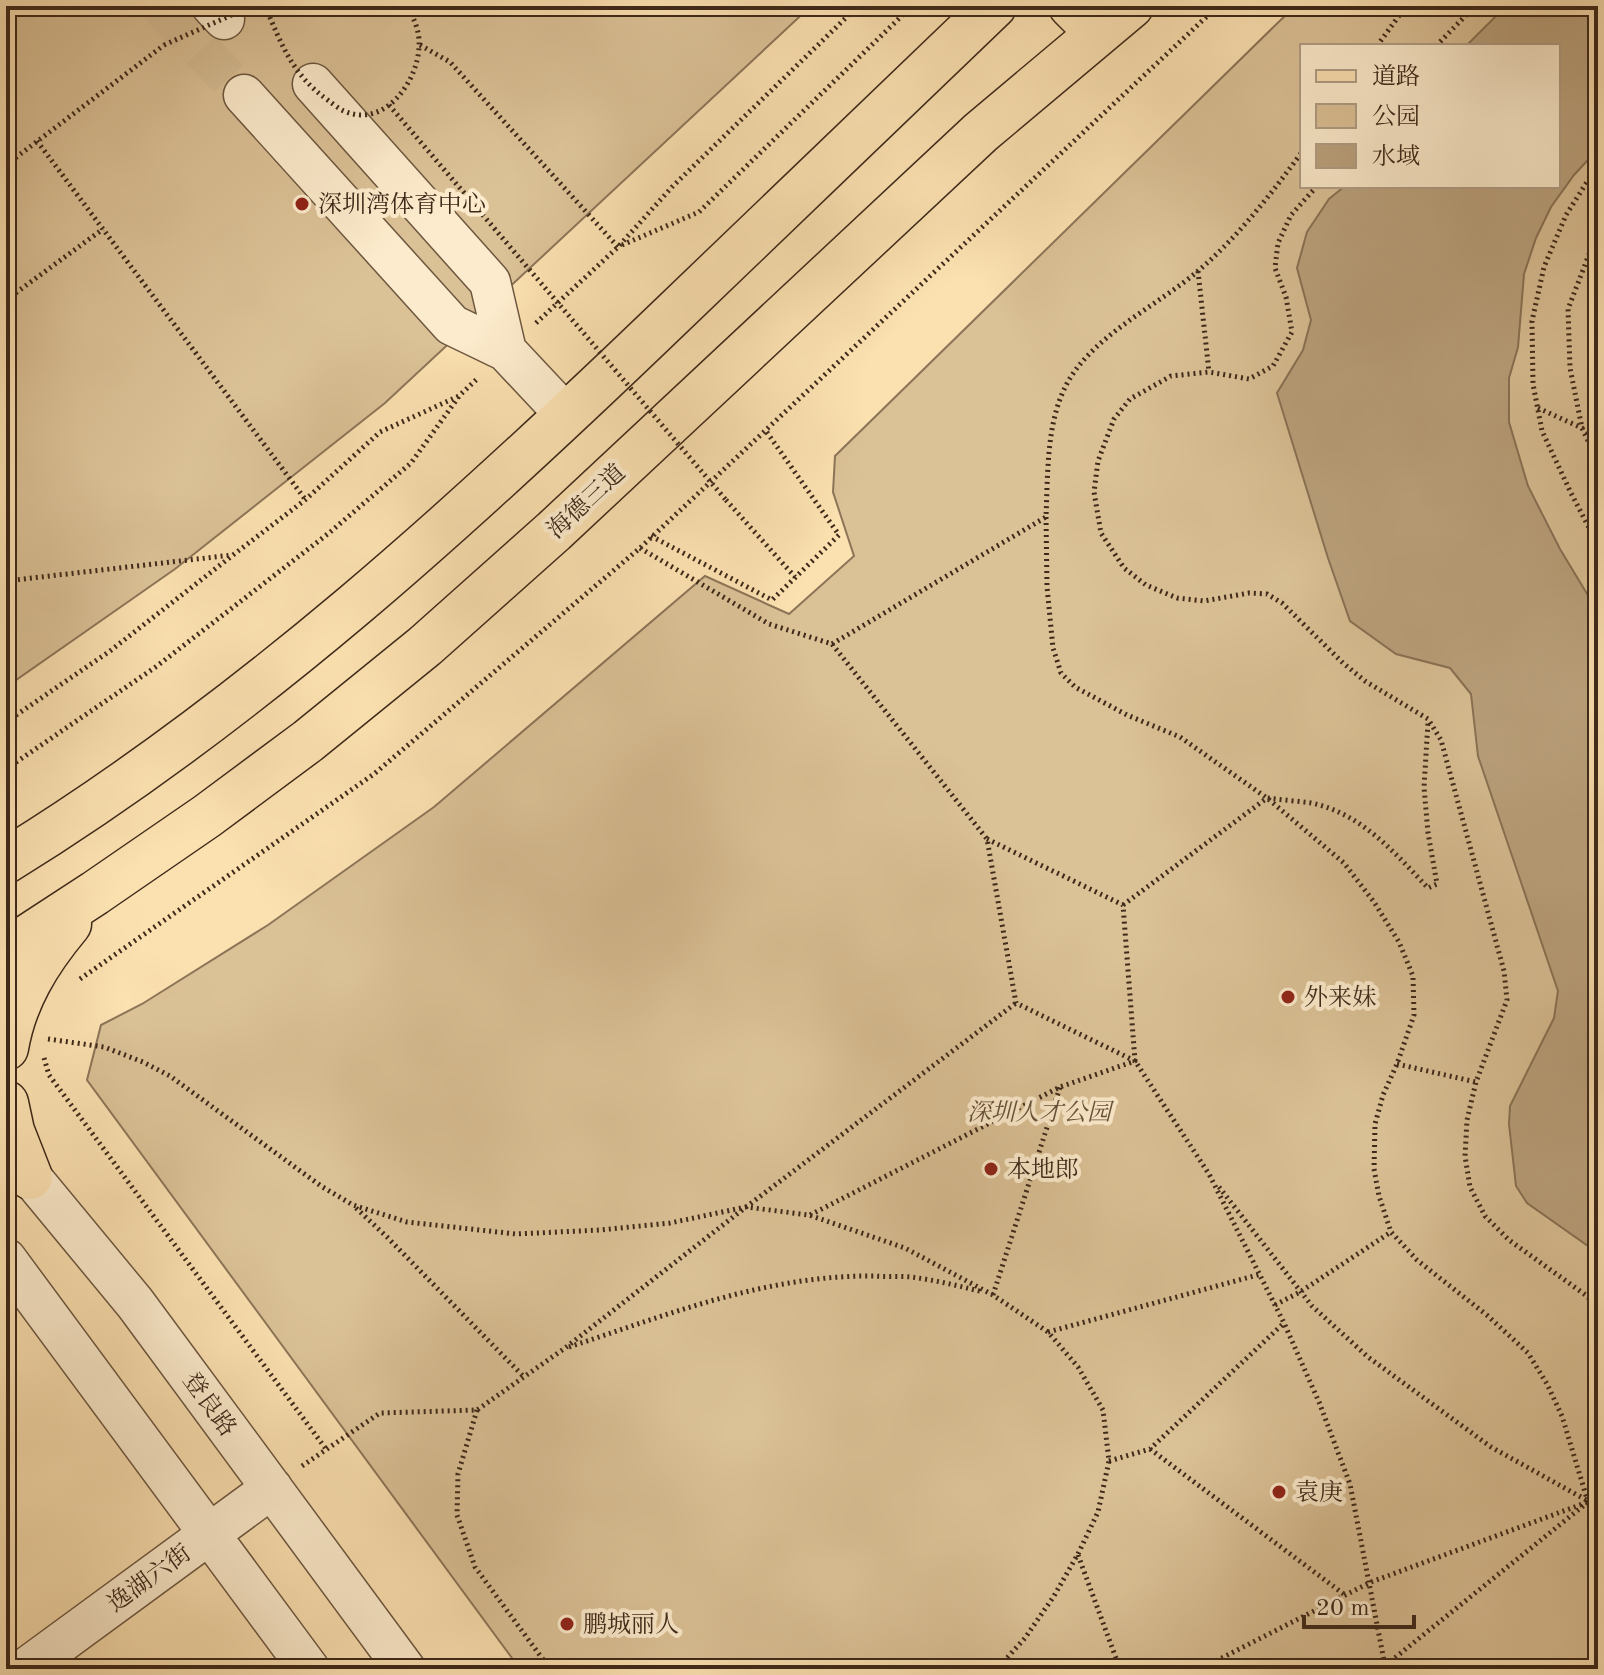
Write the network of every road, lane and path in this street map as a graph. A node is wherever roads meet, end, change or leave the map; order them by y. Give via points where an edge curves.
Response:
1 (265, 6) edge
2 (407, 6) edge
3 (858, 6) edge
4 (912, 6) edge
5 (994, 6) edge
6 (1131, 6) edge
7 (1218, 6) edge
8 (1406, 6) edge
9 (1475, 6) edge
10 (1080, 9) edge
11 (229, 10) edge
12 (1378, 44) edge
13 (1438, 44) edge
14 (420, 45) junction
15 (313, 84) dead end
16 (244, 95) tunnel mouth
17 (389, 105) junction
18 (981, 132) junction
19 (37, 141) junction
20 (1300, 155) edge
21 (6, 165) edge
22 (1598, 169) edge
23 (1315, 188) edge
24 (103, 229) junction
25 (1598, 231) edge
26 (618, 247) junction
27 (1198, 271) junction
28 (6, 300) edge
29 (506, 351) junction
30 (1209, 372) junction
31 (1538, 408) junction
32 (567, 416) junction
33 (1582, 428) junction
34 (766, 431) junction
35 (1598, 444) edge
36 (1598, 462) edge
37 (305, 500) junction
38 (1046, 517) junction
39 (651, 536) junction
40 (1598, 545) edge
41 (640, 548) junction
42 (233, 555) junction
43 (795, 577) junction
44 (6, 581) edge
45 (832, 644) junction
46 (1428, 719) junction
47 (6, 722) edge
48 (6, 769) edge
49 (1267, 798) junction
50 (987, 839) junction
51 (6, 861) edge
52 (95, 893) junction
53 (1123, 905) junction
54 (6, 951) edge
55 (68, 987) dead end
56 (1016, 1003) junction
57 (29, 1045) edge
58 (1135, 1061) junction
59 (1397, 1064) junction
60 (1476, 1082) junction
61 (1060, 1087) junction
62 (6, 1103) edge
63 (18, 1162) edge
64 (1209, 1174) junction
65 (353, 1205) junction
66 (746, 1207) junction
67 (809, 1215) junction
68 (1391, 1232) junction
69 (6, 1259) edge
70 (1261, 1274) junction
71 (1300, 1292) junction
72 (993, 1295) junction
73 (1275, 1305) junction
74 (1598, 1309) edge
75 (1284, 1323) junction
76 (1048, 1332) junction
77 (565, 1348) junction
78 (524, 1377) junction
79 (477, 1410) junction
80 (326, 1449) junction
81 (1150, 1449) junction
82 (1109, 1461) junction
83 (1598, 1477) edge
84 (272, 1488) junction
85 (1598, 1498) edge
86 (1588, 1502) junction
87 (208, 1535) junction
88 (1078, 1554) junction
89 (1371, 1582) junction
90 (1345, 1595) junction
91 (1383, 1668) edge
92 (25, 1669) edge
93 (309, 1669) edge
94 (405, 1669) edge
95 (550, 1669) edge
96 (997, 1669) edge
97 (1120, 1669) edge
98 (1200, 1669) edge

1 - 17 path, bridge via 288,59 312,89 344,112 367,116
2 - 14 path, bridge
3 - 26 path via 672,187
4 - 26 path via 699,212
5 - 32 main road
6 - 18 main road, 海德三道
7 - 34 path
8 - 12 path
9 - 13 path
10 - 18 main road
11 - 19 path, bridge via 164,45
14 - 17 path, bridge via 406,88
14 - 26 path via 450,62
15 - 29 street via 490,282
16 - 29 street via 452,325
17 - 43 path, bridge
18 - 52 main road, 海德三道 via 425,646 308,741
19 - 21 path
19 - 24 path
20 - 27 path via 1237,233
22 - 31 path via 1566,215 1544,267 1532,321
23 - 30 path via 1291,215 1278,243 1275,268 1292,332 1273,366 1249,379
24 - 28 path
24 - 37 path
25 - 33 path via 1568,309 1570,368
27 - 30 path
27 - 38 path via 1094,348 1068,381 1051,426
29 - 32 street
30 - 46 path via 1171,376 1130,399 1114,419 1098,461 1094,492 1101,533 1124,568 1177,598 1204,601 1267,594 1365,681
31 - 33 path
31 - 40 path via 1542,431
32 - 51 main road via 290,660 164,755
33 - 35 path
33 - 36 path
34 - 39 path
34 - 43 path via 839,535
37 - 42 path
37 - 48 path via 380,432 460,395 411,463 329,533 157,666
38 - 45 path
38 - 49 path via 1047,587 1061,673 1114,708 1180,737
39 - 41 path
39 - 43 path via 772,600
41 - 45 path via 769,624
41 - 55 path via 374,774
42 - 44 path
42 - 47 path via 110,651
45 - 50 path
46 - 49 path via 1424,787 1437,884 1428,888 1356,820 1314,804
46 - 60 path via 1441,740 1504,971 1507,1000
49 - 53 path
49 - 59 path via 1344,863 1399,942 1413,976 1414,1015
50 - 53 path
50 - 56 path
52 - 54 main road, 海德三道
52 - 57 main road via 33,972 14,1012
53 - 58 path
56 - 58 path
56 - 66 path
57 - 65 path via 104,1047 143,1062
57 - 80 path
58 - 61 path
58 - 64 path
59 - 60 path
59 - 68 path via 1375,1124 1374,1169
60 - 74 path via 1465,1156 1470,1187 1485,1216
61 - 67 path
61 - 72 path
62 - 63 main road
63 - 84 street, 登良路 via 135,1303
64 - 70 path
64 - 71 path
65 - 66 path via 407,1222 516,1234 670,1223
65 - 78 path
66 - 67 path
66 - 77 path
67 - 72 path via 905,1248
68 - 71 path
68 - 86 path via 1528,1353 1562,1416
69 - 87 street
70 - 73 path
70 - 76 path
71 - 73 path
71 - 86 path via 1368,1357 1419,1396 1491,1447
72 - 76 path
72 - 77 path via 909,1277 840,1276 712,1300
73 - 75 path
75 - 81 path
75 - 89 path via 1350,1484
76 - 82 path via 1078,1367 1103,1410
77 - 78 path
78 - 79 path
79 - 80 path via 380,1413
79 - 95 path via 458,1474 457,1515 475,1567
80 - 84 path
81 - 82 path
81 - 90 path
82 - 88 path via 1098,1512
83 - 86 path
84 - 87 street, 逸湖六街
84 - 94 street, 登良路
85 - 86 path
86 - 89 path
86 - 91 path
87 - 92 street, 逸湖六街
87 - 93 street
88 - 96 path via 1025,1638
88 - 97 path
89 - 90 path
89 - 91 path
90 - 98 path

